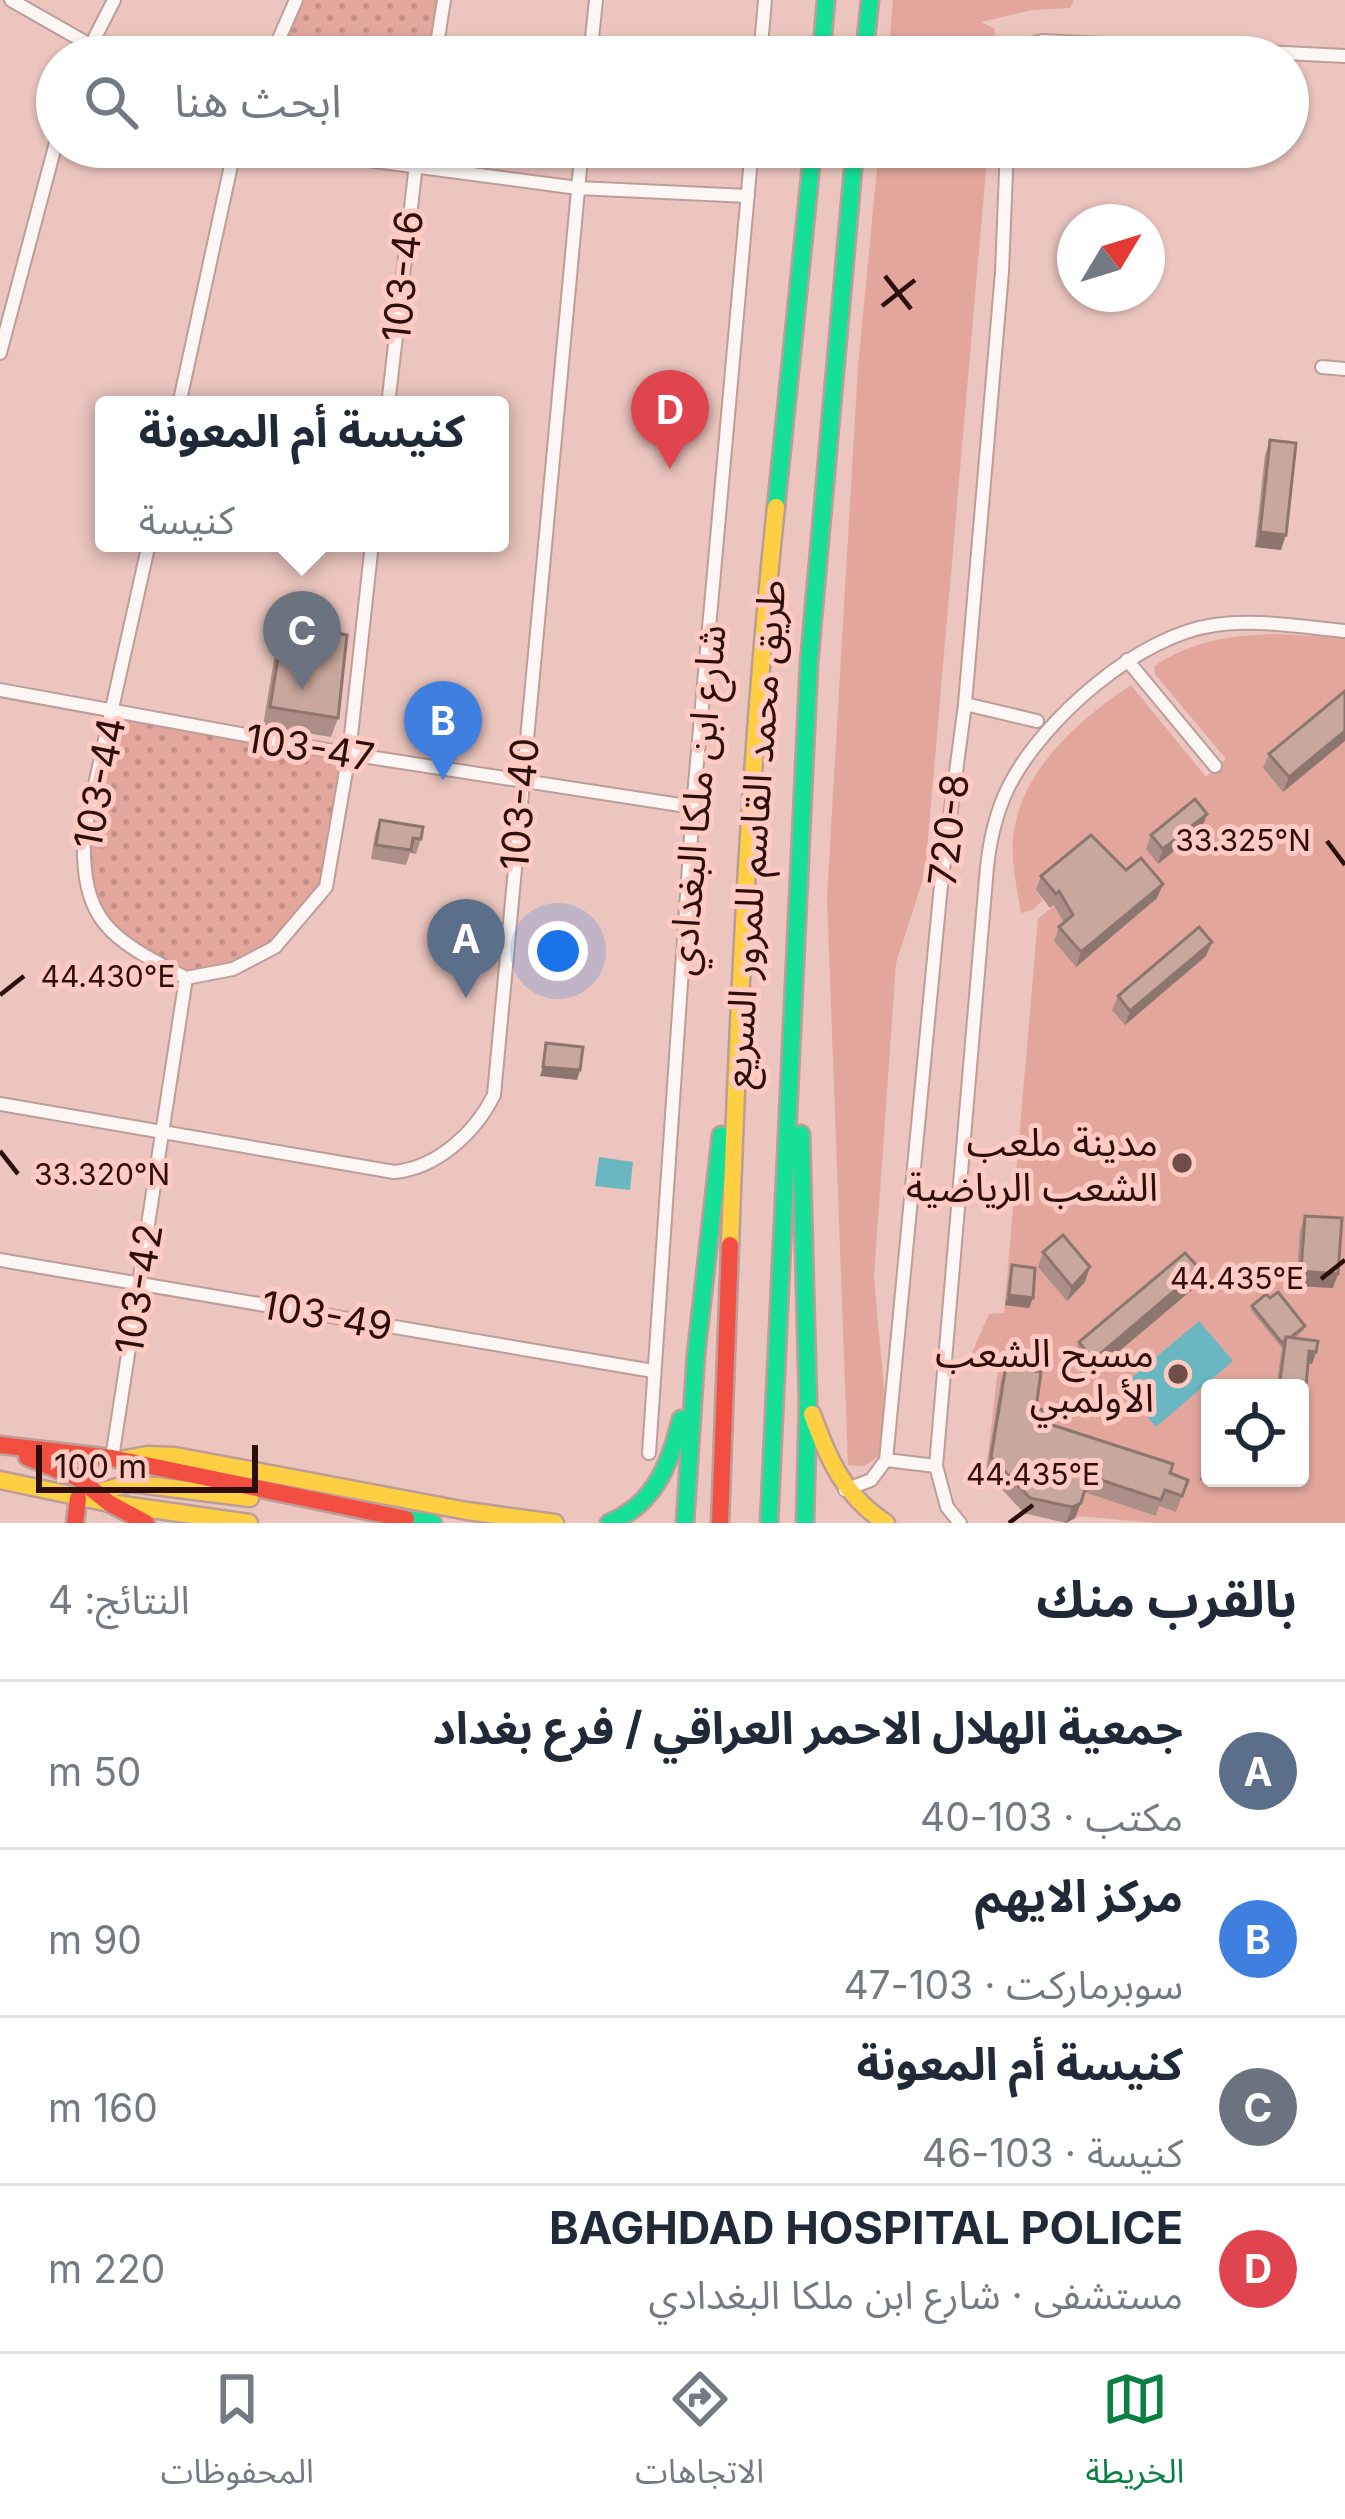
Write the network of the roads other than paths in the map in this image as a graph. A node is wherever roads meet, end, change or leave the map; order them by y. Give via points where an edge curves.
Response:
1 (11, 0) edge
2 (114, 0) edge
3 (296, 0) edge
4 (444, 0) edge
5 (596, 0) edge
6 (765, 0) edge
7 (826, 0) edge
8 (870, 0) edge
9 (65, 36) edge
10 (95, 36) edge
11 (280, 36) edge
12 (438, 36) edge
13 (592, 36) edge
14 (762, 36) edge
15 (823, 36) edge
16 (866, 36) edge
17 (1309, 54) edge
18 (1345, 56) edge
19 (49, 168) edge
20 (230, 168) edge
21 (415, 168) edge
22 (430, 168) edge
23 (580, 168) edge
24 (750, 168) edge
25 (811, 168) edge
26 (854, 168) edge
27 (1006, 168) edge
28 (578, 188) junction
29 (748, 196) junction
30 (0, 353) edge
31 (1322, 367) dead end
32 (1345, 369) edge
33 (181, 396) edge
34 (389, 396) edge
35 (147, 552) edge
36 (371, 552) edge
37 (1345, 631) edge
38 (1127, 660) junction
39 (0, 690) edge
40 (965, 704) junction
41 (112, 713) junction
42 (1037, 721) dead end
43 (349, 754) junction
44 (1215, 766) dead end
45 (521, 781) junction
46 (693, 807) junction
47 (796, 967) junction
48 (740, 968) junction
49 (186, 977) junction
50 (0, 1104) edge
51 (162, 1132) junction
52 (0, 1260) edge
53 (139, 1284) junction
54 (696, 1354) junction
55 (653, 1371) junction
56 (808, 1402) junction
57 (0, 1446) edge
58 (649, 1453) dead end
59 (116, 1459) junction
60 (886, 1460) junction
61 (936, 1466) junction
62 (0, 1480) edge
63 (845, 1490) junction
64 (94, 1497) junction
65 (406, 1519) junction
66 (75, 1523) edge
67 (106, 1523) edge
68 (146, 1523) edge
69 (249, 1523) edge
70 (433, 1523) edge
71 (555, 1523) edge
72 (609, 1523) edge
73 (685, 1523) edge
74 (720, 1523) edge
75 (769, 1523) edge
76 (806, 1523) edge
77 (886, 1523) edge
78 (960, 1523) edge

1 - 9 street
2 - 10 street
3 - 11 street
4 - 12 street
5 - 13 street
6 - 14 street
7 - 15 main road
8 - 16 main road
17 - 18 street
19 - 30 street
20 - 33 street
21 - 34 street, 103-46
22 - 28 street
23 - 28 street, 103-40
24 - 29 street, شارع ابن ملكا البغدادي
25 - 48 main road, طريق محمد القاسم للمرور السريع via 760,658
26 - 47 main road, طريق محمد القاسم للمرور السريع via 809,663
27 - 40 street, 720-8
28 - 29 street
28 - 45 street, 103-40
29 - 46 street, شارع ابن ملكا البغدادي
31 - 32 street
35 - 41 street, 103-44
36 - 43 street
37 - 38 street, 720-8 via 1213,625
38 - 44 street
38 - 61 street, 720-8 via 1053,726 1011,782 990,845
39 - 41 street, 103-47
40 - 42 street
40 - 60 street, 720-8
41 - 43 street, 103-47
41 - 49 street, 103-44 via 83,875 95,916 136,951
43 - 45 street, 103-47
43 - 49 street via 326,887 275,947 233,969
45 - 46 street, 103-47
45 - 51 street, 103-40 via 494,1095 473,1126 426,1165 394,1172
46 - 55 street, شارع ابن ملكا البغدادي
47 - 56 main road
47 - 75 main road, طريق محمد القاسم للمرور السريع
48 - 54 main road
48 - 74 main road, طريق محمد القاسم للمرور السريع
49 - 51 street, 103-42
50 - 51 street, 103-40
51 - 53 street, 103-42
52 - 53 street, 103-49
53 - 55 street, 103-49
53 - 59 street, 103-42
54 - 72 main road via 672,1460 646,1499
54 - 73 main road
55 - 58 street, شارع ابن ملكا البغدادي
56 - 63 main road
56 - 76 main road
57 - 59 main road
57 - 64 main road via 52,1465
59 - 65 main road
59 - 71 main road via 176,1456
60 - 61 street
60 - 63 street via 871,1480
61 - 78 street, 720-8
62 - 64 main road
63 - 77 main road
64 - 65 main road via 144,1484
64 - 66 main road
64 - 67 main road
64 - 68 main road
64 - 69 main road
65 - 70 main road

